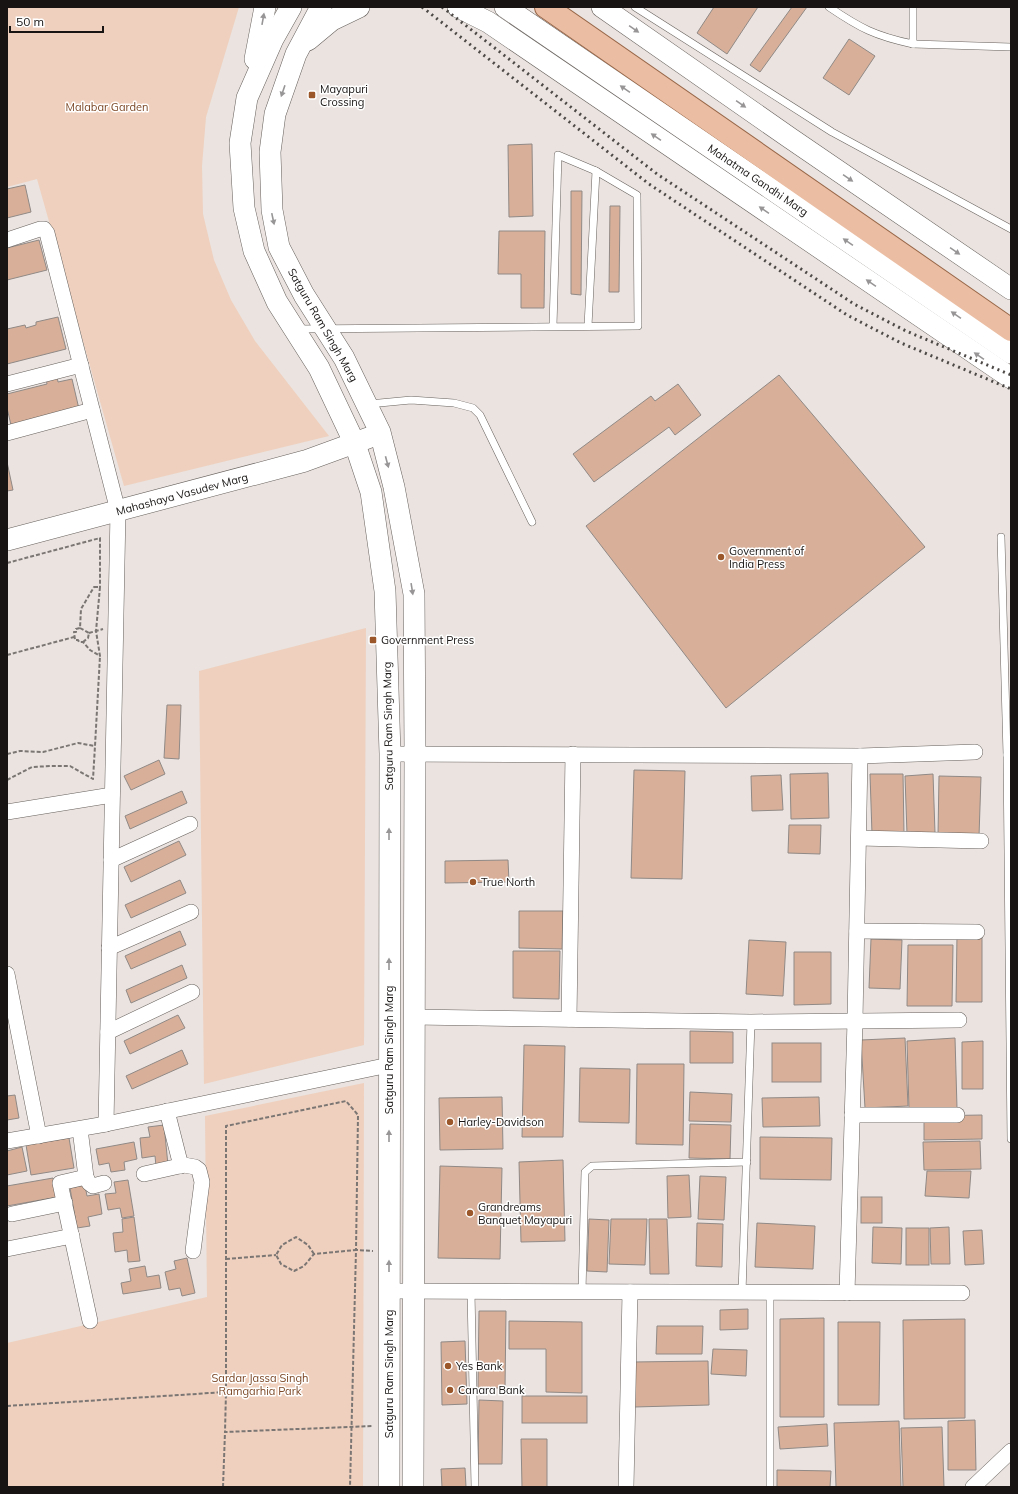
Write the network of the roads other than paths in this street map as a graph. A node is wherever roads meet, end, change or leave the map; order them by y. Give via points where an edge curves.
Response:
1 (265, 7) edge
2 (291, 7) edge
3 (359, 7) edge
4 (504, 7) edge
5 (546, 7) edge
6 (564, 7) edge
7 (602, 7) edge
8 (635, 7) edge
9 (829, 7) edge
10 (913, 7) edge
11 (321, 8) edge
12 (468, 9) edge
13 (913, 44) junction
14 (1011, 47) edge
15 (296, 54) junction
16 (247, 98) junction
17 (596, 171) junction
18 (1011, 229) edge
19 (7, 240) edge
20 (1011, 289) edge
21 (1011, 313) edge
22 (553, 326) junction
23 (588, 326) junction
24 (294, 328) junction
25 (324, 328) junction
26 (1011, 330) edge
27 (1011, 353) edge
28 (81, 365) junction
29 (1011, 378) edge
30 (7, 384) edge
31 (366, 405) junction
32 (92, 410) junction
33 (380, 432) junction
34 (7, 434) edge
35 (355, 444) junction
36 (118, 511) junction
37 (532, 522) dead end
38 (1001, 537) dead end
39 (7, 540) edge
40 (415, 752) junction
41 (975, 752) dead end
42 (390, 754) junction
43 (573, 754) junction
44 (1009, 755) edge
45 (860, 756) junction
46 (112, 795) junction
47 (7, 812) edge
48 (190, 824) dead end
49 (859, 838) junction
50 (981, 841) dead end
51 (111, 860) junction
52 (191, 912) dead end
53 (857, 931) junction
54 (977, 932) dead end
55 (109, 948) junction
56 (8, 981) edge
57 (192, 992) dead end
58 (414, 1016) junction
59 (570, 1019) junction
60 (959, 1020) dead end
61 (855, 1021) junction
62 (751, 1022) junction
63 (108, 1032) junction
64 (14, 1044) edge
65 (389, 1065) junction
66 (167, 1111) junction
67 (852, 1115) junction
68 (957, 1115) dead end
69 (106, 1124) junction
70 (80, 1129) junction
71 (39, 1136) junction
72 (1011, 1139) edge
73 (7, 1141) edge
74 (747, 1162) junction
75 (181, 1166) junction
76 (144, 1174) dead end
77 (86, 1177) junction
78 (104, 1184) dead end
79 (65, 1203) junction
80 (12, 1214) dead end
81 (72, 1236) junction
82 (7, 1249) edge
83 (193, 1251) dead end
84 (389, 1291) junction
85 (413, 1292) junction
86 (471, 1292) junction
87 (582, 1292) junction
88 (630, 1292) junction
89 (742, 1293) junction
90 (770, 1293) junction
91 (847, 1293) junction
92 (962, 1293) dead end
93 (90, 1321) dead end
94 (1011, 1452) edge
95 (389, 1487) edge
96 (413, 1487) edge
97 (475, 1487) edge
98 (626, 1487) edge
99 (770, 1487) edge
100 (972, 1487) edge

16 -> 1 main road
2 - 16 main road, Satguru Ram Singh Marg via 273,39
3 - 15 main road via 332,20
27 -> 4 main road, Mahatma Gandhi Marg
5 - 26 main road, Mahatma Gandhi Marg
6 - 21 main road
7 -> 20 main road
8 - 18 lane via 832,132
9 - 13 lane via 872,34
10 - 13 lane
11 - 15 main road, Satguru Ram Singh Marg
29 -> 12 main road
13 - 14 lane
15 -> 25 main road, Satguru Ram Singh Marg via 275,114 270,152 272,210 280,247
16 - 24 main road, Satguru Ram Singh Marg via 240,142 244,208 254,251 277,302
17 - 22 lane via 558,155
17 - 23 lane
17 - 23 lane via 637,195 638,326
19 - 28 street via 40,229 46,233
22 - 23 lane
22 - 25 lane
24 - 25 lane
24 - 35 main road, Satguru Ram Singh Marg via 320,368
25 - 31 main road, Satguru Ram Singh Marg via 344,358
28 - 30 street
28 - 32 street
31 - 33 main road, Satguru Ram Singh Marg
31 - 37 lane via 411,400 464,404 473,408 480,415
32 - 34 street
32 - 36 street
33 - 35 main road, Mahashaya Vasudev Marg
33 -> 40 main road, Satguru Ram Singh Marg via 394,487 414,594
35 - 36 main road, Mahashaya Vasudev Marg via 305,461
35 - 42 main road, Satguru Ram Singh Marg via 371,492 385,591
36 - 39 main road, Mahashaya Vasudev Marg
36 - 46 street
38 - 44 lane
40 - 42 street
40 - 43 street
40 - 58 main road, Satguru Ram Singh Marg
41 - 45 street
65 -> 42 main road, Satguru Ram Singh Marg
43 - 45 street
43 - 59 street
44 - 72 lane
45 - 49 street
46 - 47 street
46 - 51 street
48 - 51 street
49 - 50 street
49 - 53 street
51 - 55 street
52 - 55 street
53 - 54 street
53 - 61 street
55 - 63 street
56 - 64 street
57 - 63 street
58 - 59 street
58 - 85 main road, Satguru Ram Singh Marg
59 - 62 street
60 - 61 street
61 - 62 street
61 - 67 street
62 - 74 lane
63 - 69 street
64 - 71 street
65 - 66 street
84 -> 65 main road, Satguru Ram Singh Marg
66 - 69 street
66 - 75 street
67 - 68 street
67 - 91 street
69 - 70 street
70 - 71 street
70 - 77 street
71 - 73 street
74 - 87 lane via 592,1166 585,1172
74 - 89 lane
75 - 76 street
75 - 83 street via 195,1166 201,1176
77 - 78 street via 93,1186
77 - 79 street via 60,1183
79 - 80 street
79 - 81 street
81 - 82 street
81 - 93 street
84 - 85 street
84 - 95 main road, Satguru Ram Singh Marg
85 - 86 street
85 - 96 main road, Satguru Ram Singh Marg
86 - 87 street
86 - 97 lane
87 - 88 street
88 - 89 street
88 - 98 street
89 - 90 street
90 - 91 street
90 - 99 lane
91 - 92 street
94 - 100 street

